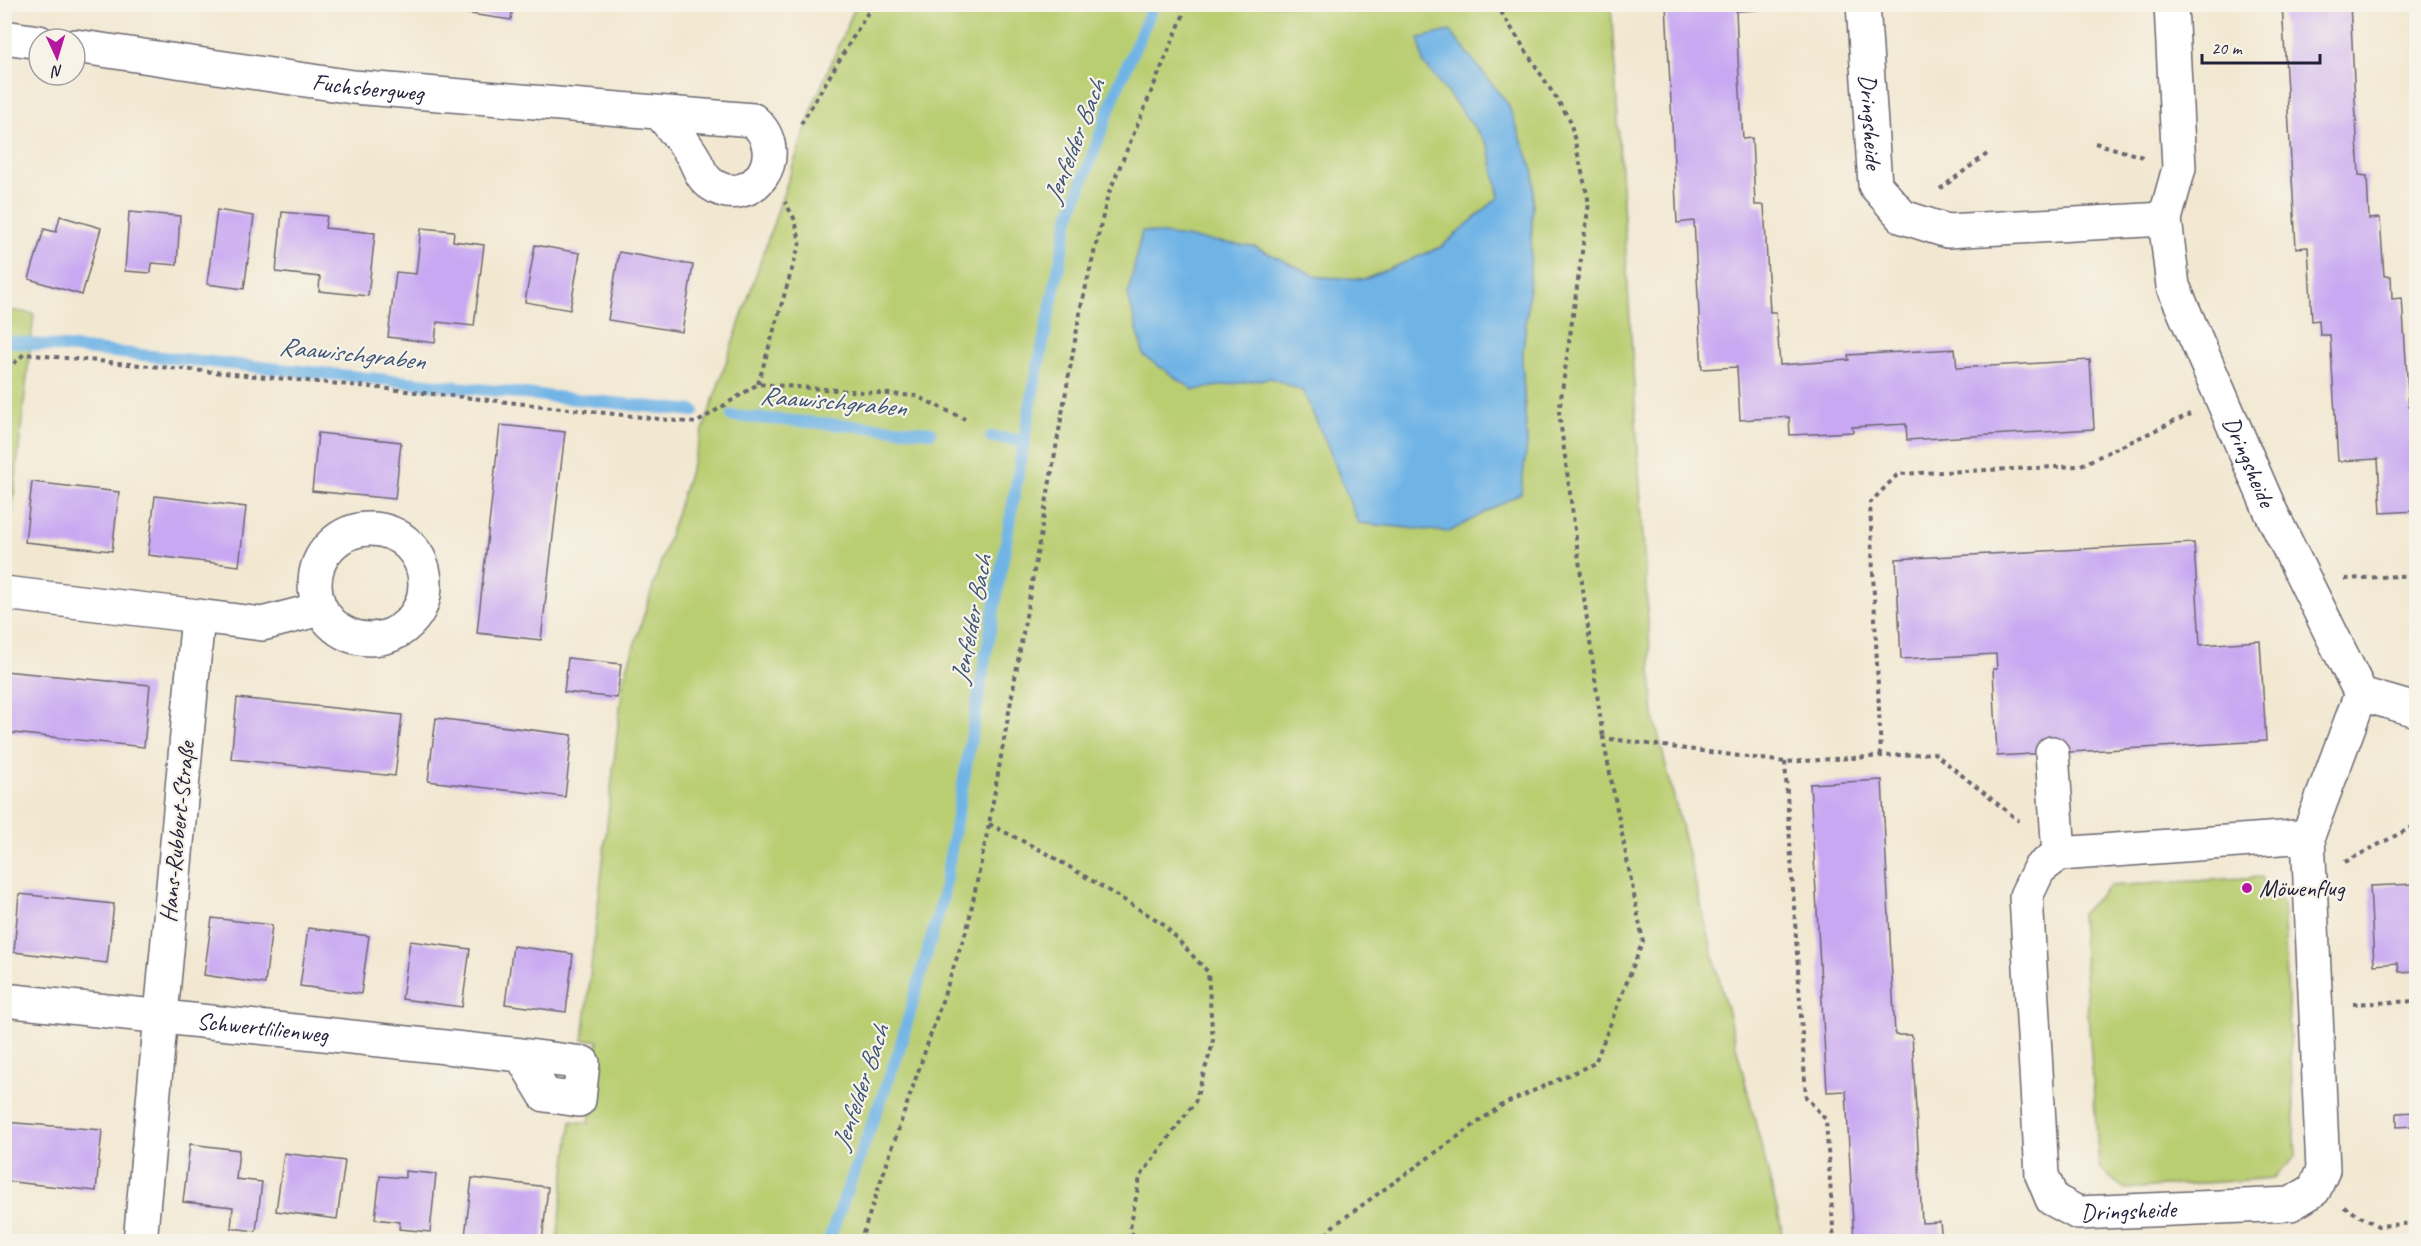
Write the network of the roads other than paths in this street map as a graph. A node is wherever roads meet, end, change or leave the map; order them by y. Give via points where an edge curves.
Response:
1 (1863, 4) edge
2 (2172, 4) edge
3 (4, 37) edge
4 (27, 40) edge
5 (87, 48) edge
6 (660, 113) junction
7 (2164, 219) junction
8 (4, 593) edge
9 (320, 609) dead end
10 (198, 616) junction
11 (2361, 694) junction
12 (2416, 710) edge
13 (2052, 753) dead end
14 (2308, 836) junction
15 (2060, 854) junction
16 (4, 1000) edge
17 (159, 1017) junction
18 (520, 1055) dead end
19 (140, 1242) edge

1 - 7 street, Dringsheide via 1875,185 1903,217 1947,231
2 - 7 street, Dringsheide via 2179,168
3 - 4 street
5 - 6 street, Fuchsbergweg via 353,87
6 - 6 street, Fuchsbergweg via 712,185 729,191 747,188 764,174 769,164 769,141 753,120
7 - 11 street, Dringsheide via 2173,286 2271,512
8 - 10 street
9 - 10 street via 262,624
10 - 17 street, Hans-Rubbert-Straße
11 - 12 street
11 - 14 street
13 - 15 street
14 - 15 street
14 - 15 street, Dringsheide via 2323,1170 2314,1190 2291,1204 2078,1213 2052,1199 2042,1175 2026,896 2039,869
16 - 17 street, Schwertlilienweg
17 - 18 street, Schwertlilienweg
17 - 19 street, Hans-Rubbert-Straße

